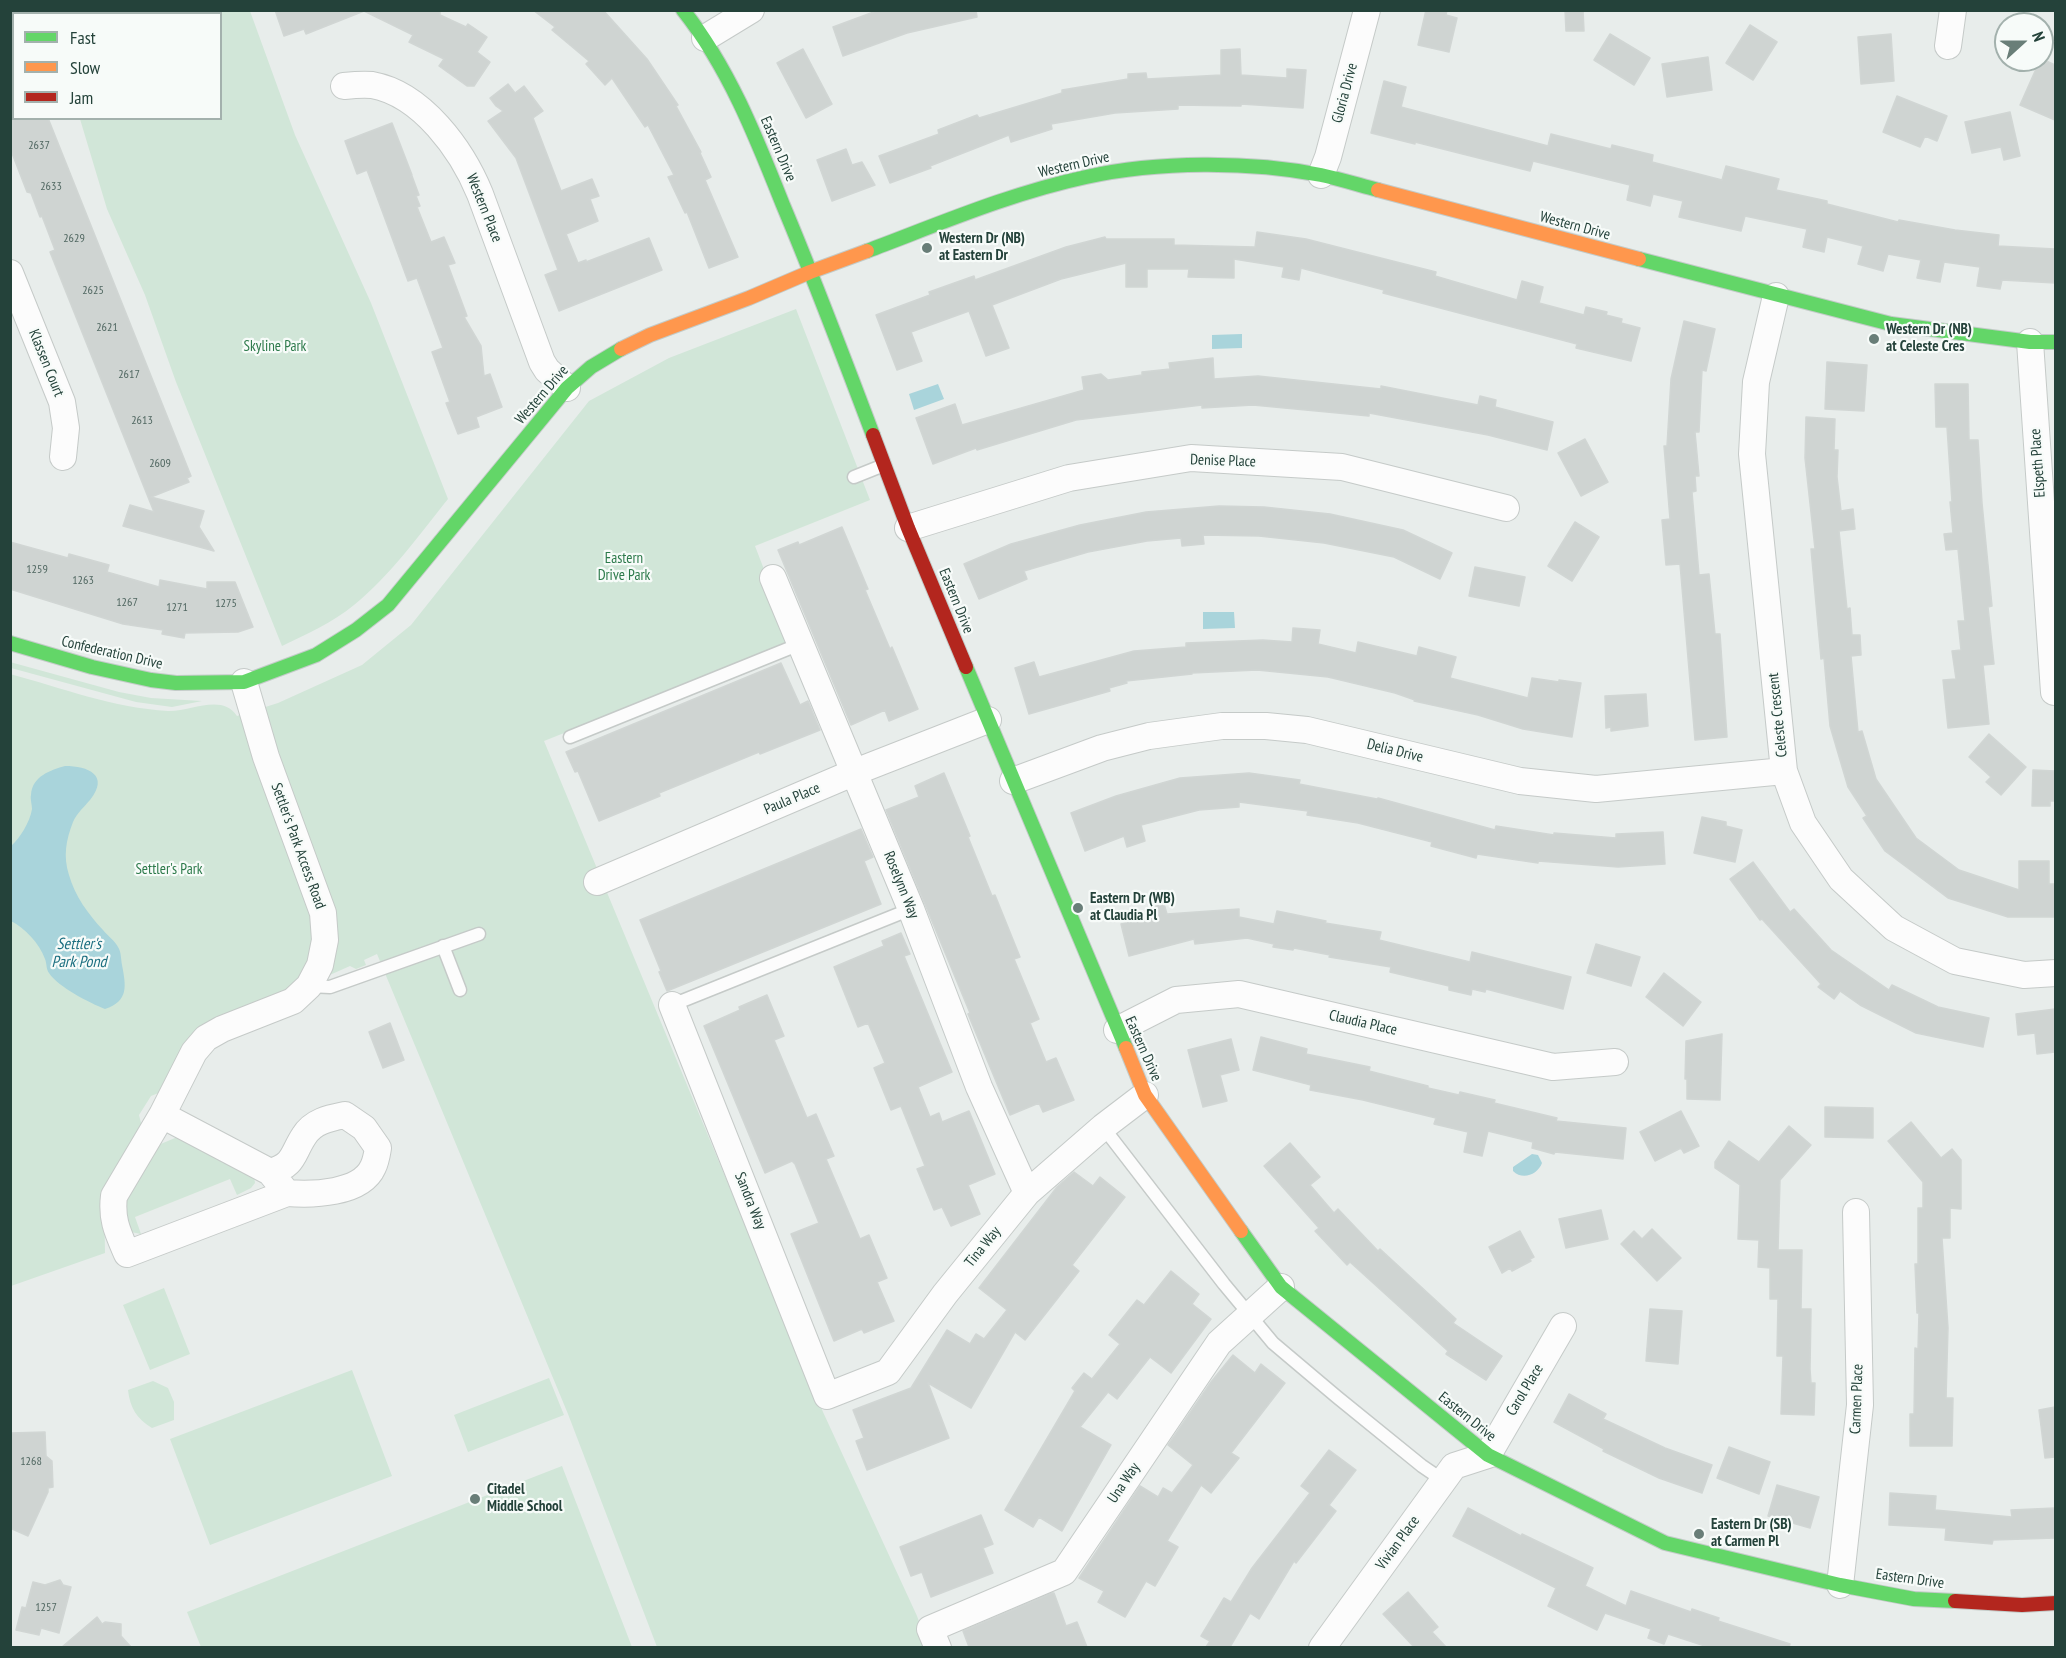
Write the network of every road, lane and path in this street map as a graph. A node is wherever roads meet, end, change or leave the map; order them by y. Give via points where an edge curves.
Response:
1 (683, 10) edge
2 (751, 10) edge
3 (1367, 10) edge
4 (1953, 10) edge
5 (705, 38) junction
6 (1948, 46) dead end
7 (344, 86) dead end
8 (1321, 175) junction
9 (810, 272) junction
10 (10, 273) edge
11 (1776, 296) junction
12 (2030, 342) junction
13 (2055, 342) edge
14 (567, 388) junction
15 (63, 457) dead end
16 (884, 465) junction
17 (854, 477) dead end
18 (1506, 508) dead end
19 (908, 528) junction
20 (773, 578) dead end
21 (10, 644) edge
22 (800, 644) junction
23 (244, 682) junction
24 (2054, 692) edge
25 (988, 720) junction
26 (570, 737) dead end
27 (1784, 771) junction
28 (855, 772) junction
29 (1013, 782) junction
30 (597, 882) dead end
31 (911, 909) junction
32 (478, 934) dead end
33 (414, 943) dead end
34 (443, 946) junction
35 (418, 955) junction
36 (2055, 973) edge
37 (309, 986) junction
38 (460, 990) dead end
39 (672, 1005) joint
40 (1117, 1030) junction
41 (1615, 1062) dead end
42 (1145, 1095) junction
43 (162, 1115) junction
44 (1103, 1127) junction
45 (270, 1172) junction
46 (1027, 1192) junction
47 (287, 1193) junction
48 (1856, 1212) dead end
49 (1281, 1287) junction
50 (1250, 1315) junction
51 (1563, 1326) dead end
52 (827, 1396) joint
53 (1488, 1455) junction
54 (1444, 1481) junction
55 (1840, 1585) junction
56 (2055, 1603) edge
57 (934, 1638) edge
58 (1322, 1647) edge

1 - 5 street, Eastern Drive
2 - 5 street
3 - 8 street, Gloria Drive
4 - 6 street
5 - 9 street, Eastern Drive via 735,92
7 - 14 street, Western Place via 375,86 397,94 428,117 455,147 483,201 542,362
8 - 9 street, Western Drive via 1215,165 1099,174 1005,201
8 - 11 street, Western Drive
9 - 14 street, Western Drive via 617,351
9 - 16 street, Eastern Drive
10 - 15 street, Klassen Court via 62,402 66,428
11 - 12 street, Western Drive via 1891,324
11 - 27 street, Celeste Crescent via 1756,382 1752,454
12 - 13 street, Western Drive
12 - 24 street, Elspeth Place
14 - 23 street, Western Drive via 388,605 316,655
16 - 17 lane
16 - 19 street, Eastern Drive
18 - 19 street, Denise Place via 1342,467 1191,458 1069,478
19 - 25 street, Eastern Drive
20 - 22 street, Roselynn Way
21 - 23 street, Confederation Drive via 151,680
22 - 26 lane
22 - 28 street, Roselynn Way
23 - 37 street, Settler's Park Access Road via 266,757 323,913 325,940 320,965
25 - 28 street, Paula Place
25 - 29 street, Eastern Drive
27 - 29 street, Delia Drive via 1596,789 1520,781 1307,730 1222,726 1149,736 1102,748
27 - 36 street, Celeste Crescent via 1803,823 1841,879 1894,928 1955,961 2024,975
28 - 30 street, Paula Place
28 - 31 street, Roselynn Way
29 - 40 street, Eastern Drive
31 - 39 lane
31 - 46 street, Roselynn Way via 979,1087
32 - 34 lane
33 - 35 lane
34 - 35 lane
34 - 38 lane
35 - 37 lane via 330,987
37 - 43 street, Settler's Park Access Road via 292,1001 206,1038 194,1052
39 - 52 street, Sandra Way
40 - 41 street, Claudia Place via 1176,1000 1239,994 1553,1067
40 - 42 street, Eastern Drive
42 - 44 street, Tina Way
42 - 49 street, Eastern Drive
43 - 45 street
43 - 47 street, Settler's Park Access Road via 114,1196 114,1225 127,1254
44 - 46 street, Tina Way
44 - 50 lane
45 - 47 street
45 - 47 street, Settler's Park Access Road via 283,1168 296,1153 304,1134 323,1119 345,1115 364,1128 378,1148 373,1169 358,1182 336,1192
46 - 52 street, Tina Way via 888,1372
48 - 55 street, Carmen Place via 1860,1405
49 - 50 street, Una Way
49 - 53 street, Eastern Drive
50 - 54 lane via 1273,1342 1329,1391
50 - 57 street, Una Way via 1219,1342 1064,1572
51 - 53 street, Carol Place
53 - 54 street, Vivian Place via 1454,1466
53 - 55 street, Eastern Drive via 1665,1543
54 - 58 street, Vivian Place
55 - 56 street, Eastern Drive via 1914,1599

